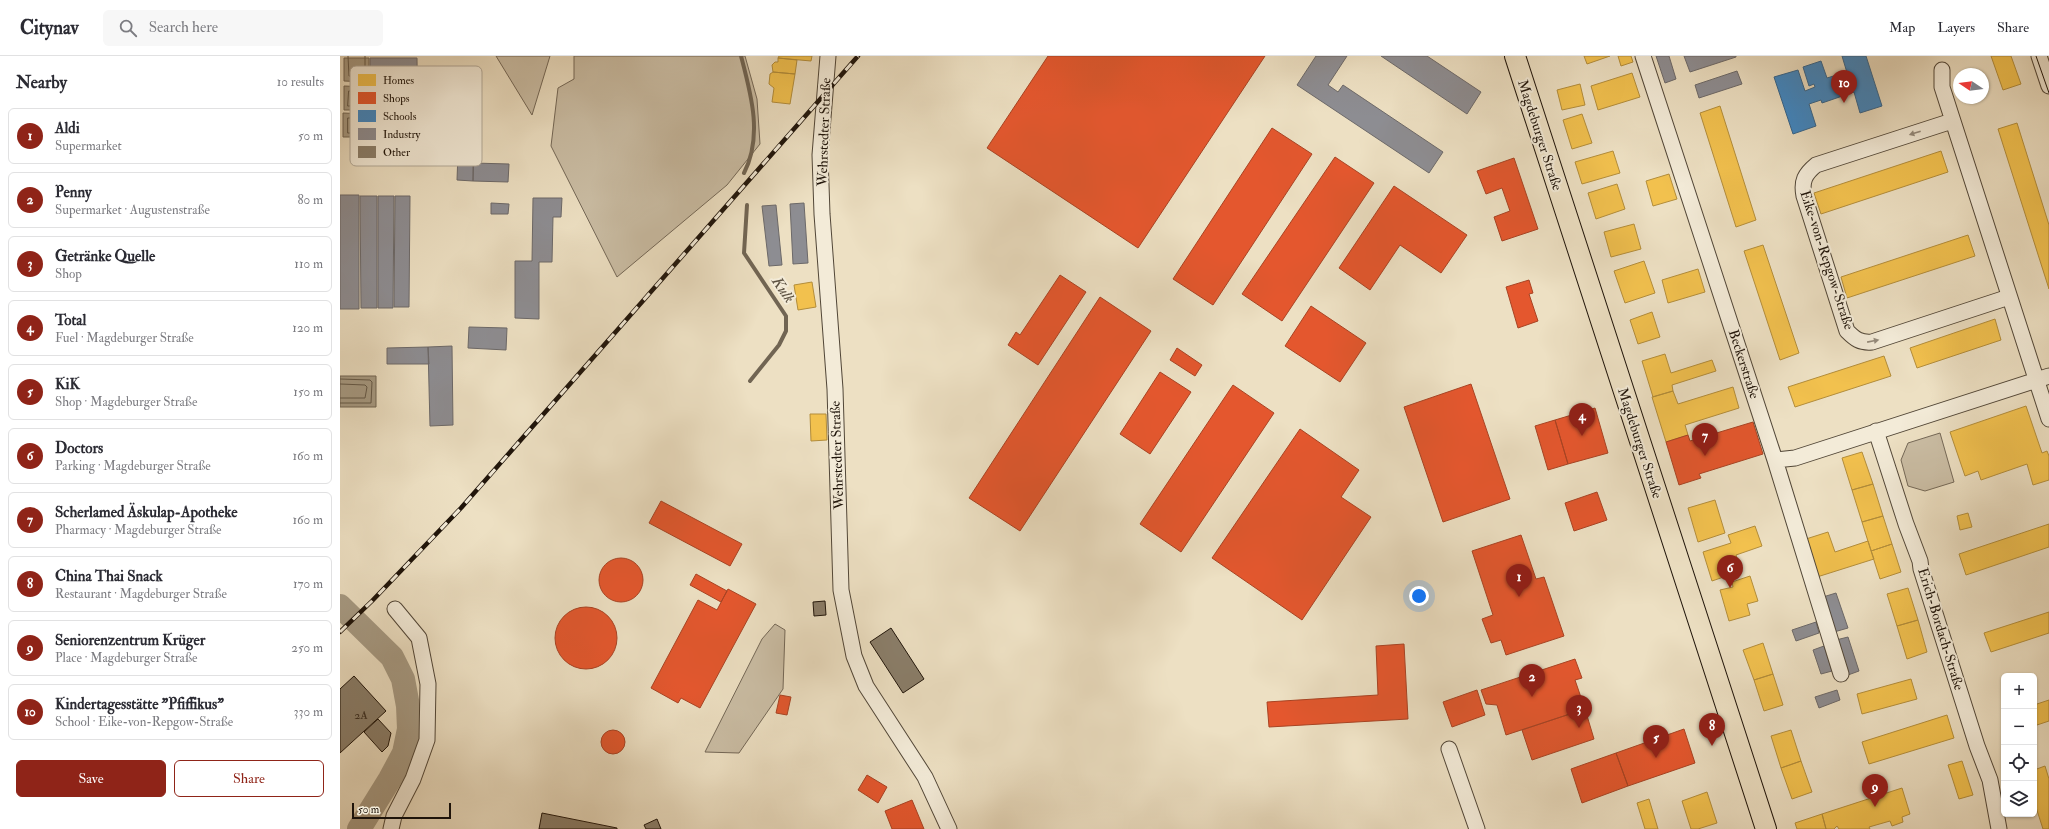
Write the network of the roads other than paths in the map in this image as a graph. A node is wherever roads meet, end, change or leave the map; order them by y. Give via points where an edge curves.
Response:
1 (828, 56) edge
2 (1515, 56) edge
3 (1643, 56) edge
4 (2039, 56) edge
5 (1942, 70) dead end
6 (2049, 86) edge
7 (1952, 121) junction
8 (2009, 297) junction
9 (2043, 378) edge
10 (2049, 420) edge
11 (1876, 431) junction
12 (1774, 460) junction
13 (395, 609) dead end
14 (1841, 674) dead end
15 (1449, 749) dead end
16 (391, 829) edge
17 (949, 829) edge
18 (1477, 829) edge
19 (1766, 829) edge
20 (1999, 829) edge

1 - 17 street, Wehrstedter Straße via 820,155 835,389 841,590 854,656 866,686 925,777
2 - 19 main road, Magdeburger Straße
3 - 12 street, Beckerstraße
4 - 6 street
5 - 7 street via 1942,87
7 - 8 street
7 -> 8 street, Eike-von-Repgow-Straße via 1816,165 1806,173 1802,185 1804,196 1847,331 1862,343 1872,342
8 - 9 street
9 - 10 street
9 - 11 street
11 - 12 street via 1795,458
11 - 20 street, Erich-Bordach-Straße via 1920,561 1977,746 1987,770
12 - 14 street, Beckerstraße
13 - 16 street via 419,638 428,684 427,740 413,780 394,816
15 - 18 street

